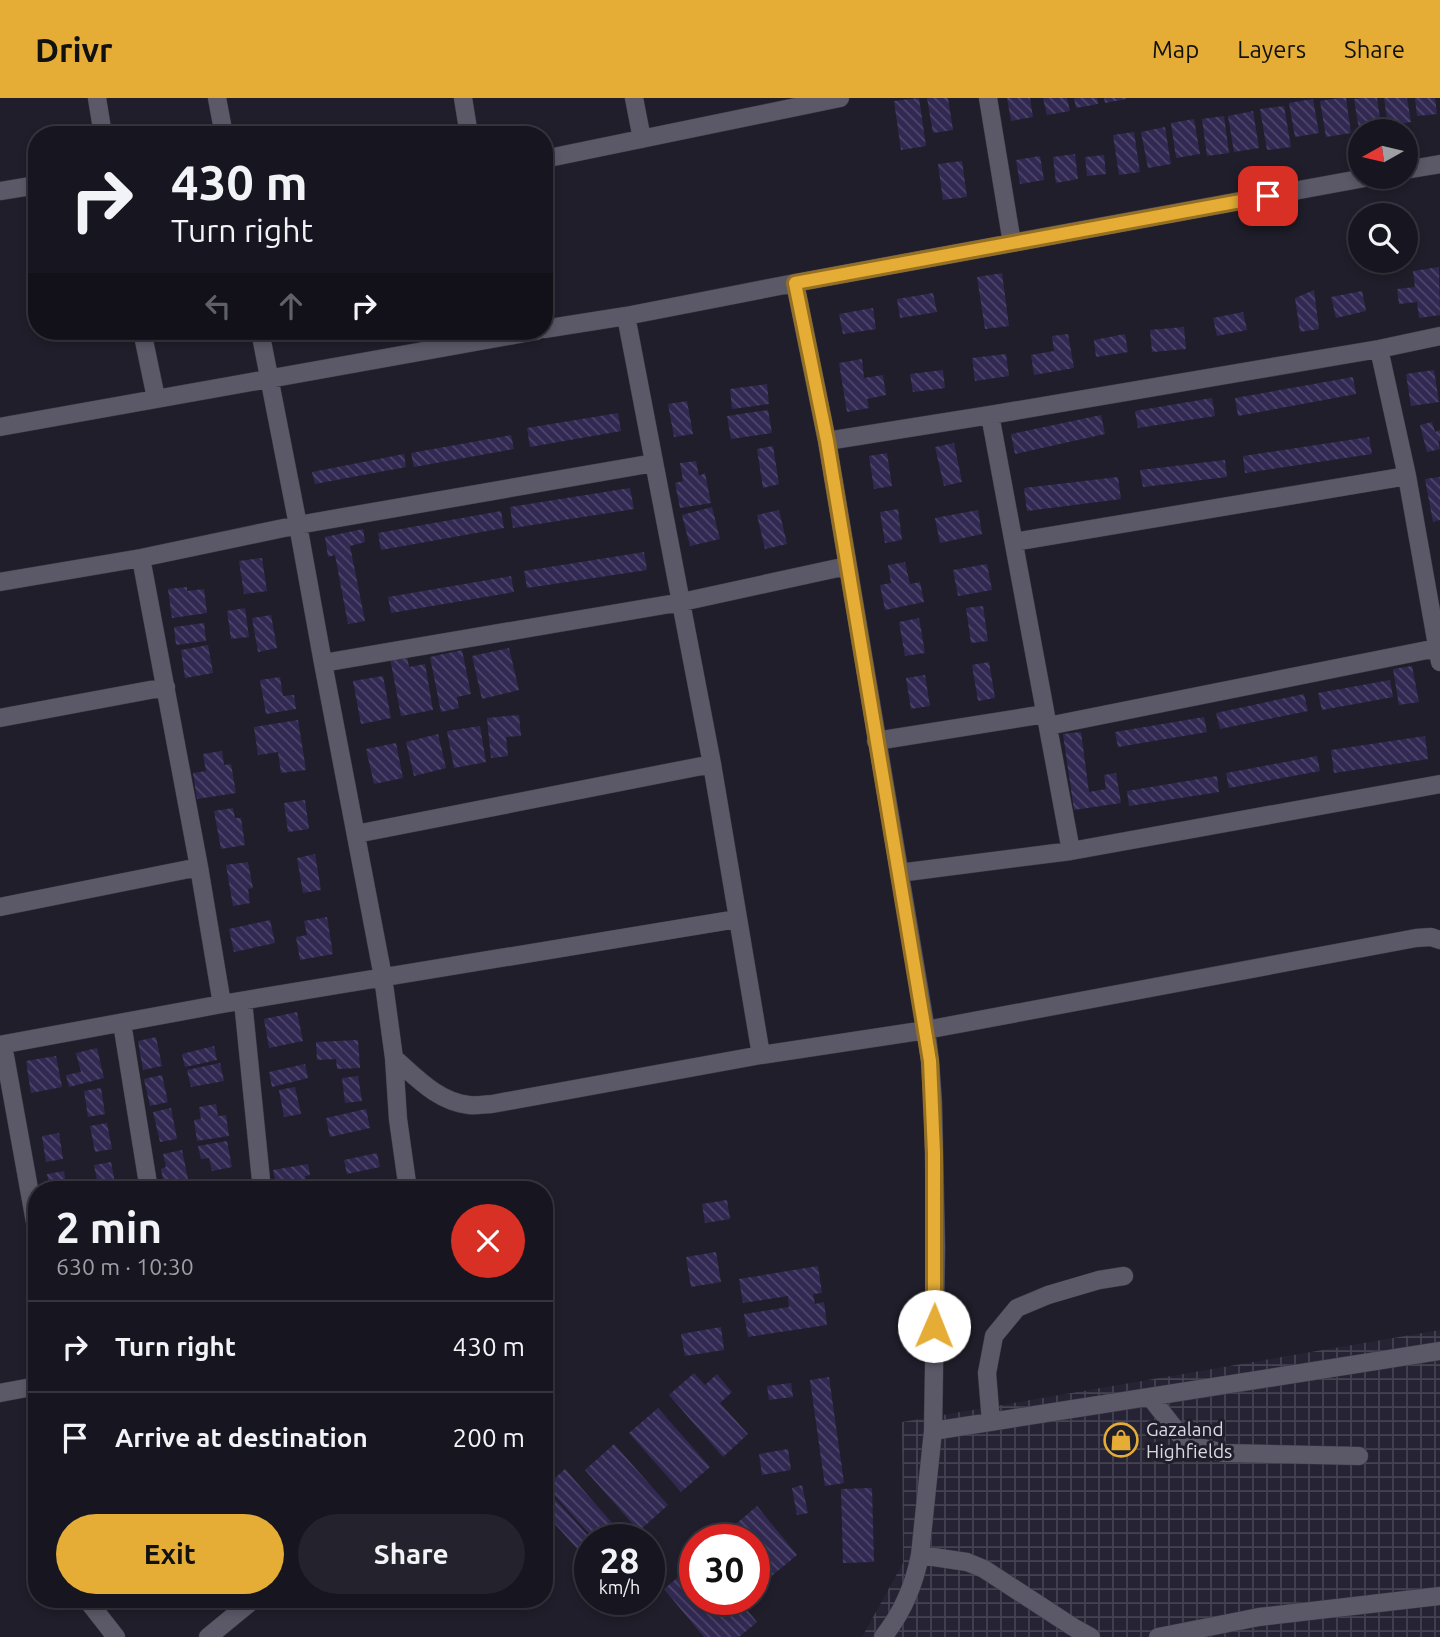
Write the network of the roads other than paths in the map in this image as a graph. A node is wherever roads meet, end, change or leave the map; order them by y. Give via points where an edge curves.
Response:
1 (97, 98) edge
2 (217, 98) edge
3 (463, 98) edge
4 (634, 98) edge
5 (840, 98) edge
6 (988, 98) edge
7 (102, 126) edge
8 (222, 126) edge
9 (468, 126) edge
10 (642, 139) junction
11 (553, 157) edge
12 (1440, 164) edge
13 (1418, 168) edge
14 (1348, 181) edge
15 (28, 186) edge
16 (0, 191) edge
17 (1012, 243) junction
18 (795, 283) junction
19 (626, 316) junction
20 (553, 328) edge
21 (1440, 336) edge
22 (144, 340) edge
23 (262, 340) edge
24 (468, 340) edge
25 (1379, 349) junction
26 (268, 378) junction
27 (156, 398) junction
28 (990, 415) junction
29 (0, 427) edge
30 (827, 441) junction
31 (654, 463) junction
32 (1406, 476) junction
33 (298, 524) junction
34 (1014, 542) junction
35 (141, 558) junction
36 (847, 566) junction
37 (0, 582) edge
38 (682, 601) junction
39 (1438, 655) edge
40 (323, 663) junction
41 (166, 687) junction
42 (0, 718) edge
43 (1046, 720) junction
44 (876, 741) junction
45 (712, 764) junction
46 (1440, 784) edge
47 (356, 834) junction
48 (1071, 851) junction
49 (199, 867) junction
50 (899, 873) junction
51 (0, 907) edge
52 (737, 919) junction
53 (1440, 940) edge
54 (383, 977) junction
55 (243, 1001) junction
56 (222, 1004) junction
57 (122, 1023) junction
58 (926, 1030) junction
59 (2, 1045) edge
60 (761, 1055) junction
61 (394, 1058) junction
62 (148, 1181) edge
63 (261, 1181) edge
64 (407, 1181) edge
65 (28, 1185) edge
66 (1124, 1276) dead end
67 (1440, 1351) edge
68 (28, 1388) edge
69 (0, 1393) edge
70 (1150, 1397) junction
71 (991, 1422) junction
72 (933, 1431) junction
73 (1359, 1456) dead end
74 (920, 1555) junction
75 (1440, 1596) edge
76 (93, 1608) edge
77 (239, 1608) edge
78 (116, 1637) edge
79 (208, 1637) edge
80 (883, 1637) edge
81 (1091, 1637) edge
82 (1158, 1637) edge

1 - 7 street
2 - 8 street
3 - 9 street
4 - 10 street
5 - 10 street
6 - 17 street
10 - 11 street
12 - 13 street
14 - 17 street
15 - 16 street
17 - 18 street
18 - 19 street
18 - 30 street
19 - 20 street
19 - 31 street
21 - 25 street
22 - 27 street
23 - 26 street
24 - 26 street
25 - 28 street
25 - 32 street
26 - 27 street
26 - 33 street
27 - 29 street
28 - 30 street
28 - 34 street
30 - 36 street
31 - 33 street
31 - 38 street
32 - 34 street
32 - 39 street
33 - 35 street
33 - 40 street
34 - 43 street
35 - 37 street
35 - 41 street
36 - 38 street
36 - 44 street
38 - 40 street
38 - 45 street
39 - 43 street
40 - 47 street
41 - 42 street
41 - 49 street
43 - 44 street
43 - 48 street
44 - 50 street
45 - 47 street
45 - 52 street
46 - 48 street
47 - 54 street
48 - 50 street
49 - 51 street
49 - 56 street
50 - 58 street
52 - 54 street
52 - 60 street
53 - 58 street via 1416,938
54 - 55 street
54 - 61 street
55 - 56 street
55 - 63 street
56 - 57 street
57 - 59 street
57 - 62 street
58 - 60 street
58 - 72 street via 933,1093 936,1247
59 - 65 street
60 - 61 street via 470,1105 428,1088
61 - 64 street
66 - 71 street via 1048,1294 1017,1308 995,1336 987,1373
67 - 70 street
68 - 69 street
70 - 71 street
70 - 73 street via 1187,1444 1224,1453
71 - 72 street
72 - 74 street
74 - 80 street via 912,1589
74 - 81 street via 984,1569
75 - 82 street via 1259,1617
76 - 78 street
77 - 79 street

